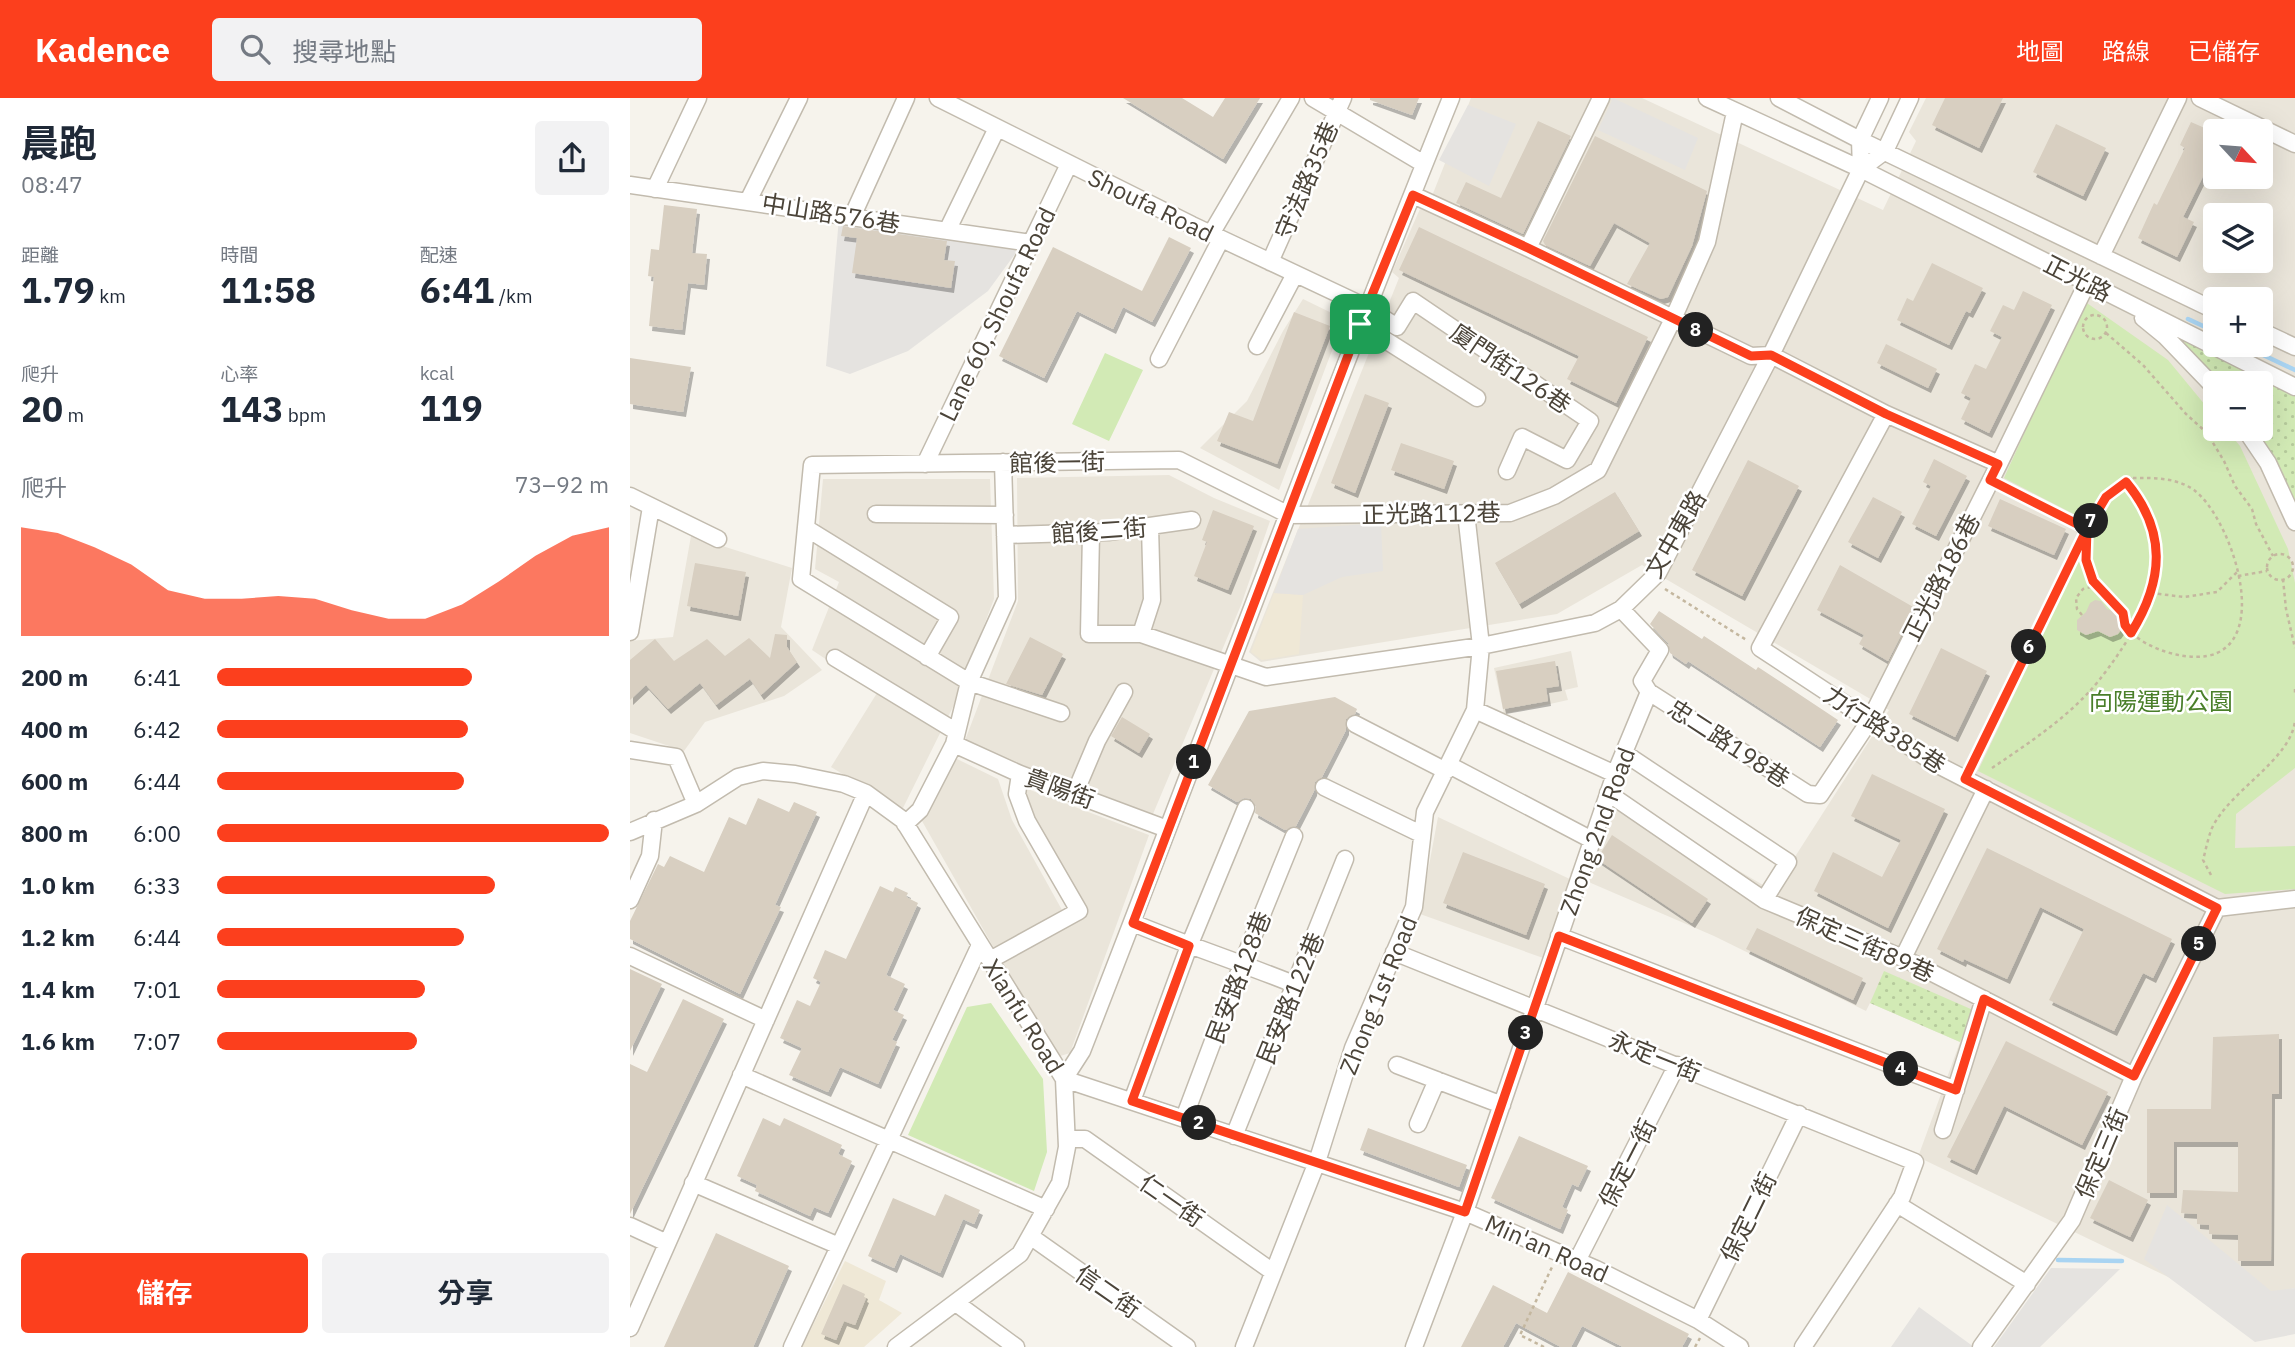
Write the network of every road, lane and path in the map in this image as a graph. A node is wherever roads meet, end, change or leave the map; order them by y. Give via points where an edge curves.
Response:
1 (698, 98) edge
2 (799, 98) edge
3 (906, 98) edge
4 (1291, 98) edge
5 (1313, 98) edge
6 (1451, 98) edge
7 (1601, 98) edge
8 (1707, 98) edge
9 (1779, 98) edge
10 (1880, 98) edge
11 (1910, 98) edge
12 (2178, 98) edge
13 (2200, 98) edge
14 (944, 99) edge
15 (1339, 105) edge
16 (1735, 112) junction
17 (997, 128) junction
18 (1860, 140) junction
19 (2295, 144) edge
20 (1885, 151) junction
21 (1069, 164) junction
22 (1424, 164) junction
23 (1861, 169) junction
24 (630, 186) edge
25 (655, 189) junction
26 (1413, 195) junction
27 (748, 201) junction
28 (852, 217) junction
29 (947, 231) junction
30 (1216, 237) junction
31 (1031, 243) junction
32 (1528, 248) junction
33 (2101, 256) junction
34 (1270, 262) junction
35 (1295, 274) junction
36 (2087, 283) junction
37 (2119, 299) junction
38 (2203, 305) edge
39 (1366, 307) junction
40 (1673, 319) junction
41 (1360, 324) junction
42 (2106, 333) junction
43 (2273, 337) edge
44 (1256, 346) dead end
45 (2295, 347) edge
46 (1771, 355) junction
47 (1159, 359) dead end
48 (2203, 375) edge
49 (2295, 387) edge
50 (1477, 398) dead end
51 (1886, 414) junction
52 (2253, 441) edge
53 (1003, 462) junction
54 (925, 464) junction
55 (1998, 464) junction
56 (1507, 471) dead end
57 (1990, 480) junction
58 (2126, 482) junction
59 (630, 496) edge
60 (651, 507) junction
61 (1466, 513) junction
62 (876, 514) dead end
63 (1005, 515) junction
64 (1289, 515) junction
65 (1192, 520) dead end
66 (2295, 522) edge
67 (1150, 527) junction
68 (806, 528) junction
69 (2087, 529) junction
70 (1091, 533) junction
71 (1005, 535) junction
72 (718, 539) dead end
73 (2273, 556) junction
74 (2267, 571) junction
75 (2238, 574) junction
76 (2283, 579) junction
77 (1657, 584) dead end
78 (2095, 586) junction
79 (2150, 593) junction
80 (1621, 609) junction
81 (2082, 615) dead end
82 (630, 632) edge
83 (2131, 633) junction
84 (1141, 635) junction
85 (1481, 646) junction
86 (1760, 648) junction
87 (2295, 648) edge
88 (927, 657) junction
89 (835, 658) dead end
90 (1232, 666) junction
91 (969, 682) junction
92 (2295, 689) edge
93 (1124, 692) dead end
94 (1649, 692) junction
95 (2295, 694) edge
96 (1475, 710) junction
97 (1060, 713) dead end
98 (1870, 720) junction
99 (2295, 720) edge
100 (1356, 724) dead end
101 (956, 738) junction
102 (630, 750) edge
103 (1624, 753) junction
104 (1448, 768) junction
105 (1992, 768) dead end
106 (1020, 774) junction
107 (1615, 774) junction
108 (1965, 779) junction
109 (1324, 787) dead end
110 (1986, 789) junction
111 (866, 793) junction
112 (1075, 793) junction
113 (1608, 793) junction
114 (1808, 794) joint
115 (696, 804) junction
116 (1246, 808) dead end
117 (654, 820) junction
118 (905, 824) junction
119 (1167, 829) junction
120 (630, 832) edge
121 (1421, 834) junction
122 (1294, 836) dead end
123 (1592, 839) junction
124 (1345, 859) dead end
125 (2211, 875) dead end
126 (2295, 899) edge
127 (630, 900) edge
128 (1764, 900) junction
129 (2217, 908) junction
130 (1133, 923) junction
131 (1559, 936) junction
132 (980, 945) junction
133 (1189, 946) junction
134 (1394, 952) junction
135 (630, 957) edge
136 (1903, 958) junction
137 (990, 960) junction
138 (1242, 964) junction
139 (1296, 985) junction
140 (1984, 999) junction
141 (1535, 1007) junction
142 (765, 1020) junction
143 (1397, 1065) dead end
144 (1677, 1065) junction
145 (741, 1075) junction
146 (2134, 1076) junction
147 (1064, 1079) junction
148 (1437, 1080) junction
149 (1956, 1090) junction
150 (1132, 1101) junction
151 (1502, 1105) junction
152 (1799, 1114) junction
153 (1184, 1118) junction
154 (1418, 1124) dead end
155 (1943, 1129) dead end
156 (1234, 1136) junction
157 (1067, 1139) junction
158 (888, 1142) junction
159 (1317, 1162) junction
160 (694, 1183) junction
161 (1897, 1204) junction
162 (1045, 1209) junction
163 (1465, 1212) junction
164 (630, 1226) edge
165 (1030, 1236) junction
166 (667, 1243) junction
167 (839, 1246) junction
168 (1559, 1253) junction
169 (1577, 1261) junction
170 (1273, 1272) junction
171 (2027, 1284) junction
172 (956, 1303) junction
173 (1698, 1320) junction
174 (630, 1328) edge
175 (792, 1347) edge
176 (896, 1347) edge
177 (1016, 1347) edge
178 (1186, 1347) edge
179 (1244, 1347) edge
180 (1414, 1347) edge
181 (1544, 1347) edge
182 (1740, 1347) edge
183 (1803, 1347) edge
184 (1982, 1347) edge

1 - 25 street
2 - 27 street
3 - 28 street
4 - 30 street
5 - 15 street
6 - 22 street
7 - 32 street
8 - 16 street, 正光路
9 - 18 street, 正光路
10 - 18 street
11 - 20 street
12 - 33 street
13 - 19 street
14 - 17 street, Shoufa Road
15 - 22 street
15 - 34 street, 守法路35巷
16 - 23 street, 正光路
16 - 40 street, 正光路112巷 via 1707,242
17 - 21 street, Shoufa Road
17 - 29 street
18 - 20 street, 正光路
18 - 23 street
20 - 23 street
20 - 33 street, 正光路
21 - 30 street, Shoufa Road
21 - 31 street, Lane 60, Shoufa Road
22 - 26 street
23 - 36 street, 正光路
23 - 46 street, 文中東路
24 - 25 street, 中山路576巷
25 - 27 street, 中山路576巷
26 - 32 street
26 - 39 street
27 - 28 street, 中山路576巷
28 - 29 street, 中山路576巷
29 - 31 street, 中山路576巷
30 - 34 street, Shoufa Road
30 - 47 street
31 - 54 street, Lane 60, Shoufa Road
32 - 40 street
33 - 38 street, 正光路
34 - 35 street, Shoufa Road
35 - 39 street, Shoufa Road
35 - 44 street
36 - 37 street, 正光路
36 - 55 street, 正光路186巷
37 - 48 street via 2165,336
37 - 49 street, 正光路
39 - 41 street
39 - 56 street, 廈門街126巷 via 1397,327 1413,301 1590,421 1567,460 1522,437
40 - 46 street via 1751,356
40 - 61 street, 正光路112巷 via 1598,470 1554,496 1510,513
41 - 50 street
41 - 64 street
42 - 42 path via 2104,318 2093,315 2086,319 2083,327 2088,337 2096,340
42 - 73 path via 2207,433 2252,509
43 - 45 street
46 - 51 street
46 - 80 street, 文中東路 via 1658,573
51 - 55 street
51 - 86 street
52 - 66 street
53 - 54 street, 館後一街
53 - 63 street
53 - 64 street, 館後一街 via 1179,460
54 - 68 street, 館後一街 via 812,465
55 - 57 street, 正光路186巷
57 - 69 path
57 - 98 street, 正光路186巷
58 - 69 path via 2106,497
58 - 75 path via 2169,478 2194,490 2215,513
58 - 79 path via 2141,500 2154,531 2156,576
59 - 60 street
60 - 72 street
60 - 82 street
61 - 64 street, 正光路112巷
61 - 85 street, Zhong 1st Road
62 - 63 street
63 - 71 street
64 - 90 street
65 - 67 street, 館後二街
67 - 70 street, 館後二街
67 - 84 street via 1152,600
68 - 88 street via 801,579
68 - 88 street via 950,617
69 - 78 path via 2086,560
69 - 108 path
70 - 71 street, 館後二街
70 - 84 street via 1088,634
71 - 91 street via 1007,598
73 - 74 path
73 - 76 path via 2285,555 2291,561 2291,573
74 - 75 path
74 - 76 path via 2273,578
75 - 79 path via 2217,592 2184,597
75 - 83 path via 2240,628 2219,653 2203,658 2180,656
76 - 87 path
77 - 86 path
78 - 81 path via 2083,589 2076,598
78 - 83 path via 2123,613
79 - 83 path
80 - 85 street, 文中東路 via 1595,623
80 - 94 street, Zhong 2nd Road via 1660,650 1642,681
83 - 105 path via 2089,692 2036,739
84 - 90 street, 文中東路
85 - 90 street, 文中東路 via 1266,677
85 - 96 street, Zhong 1st Road
86 - 98 street, 力行路385巷
88 - 91 street
89 - 101 street, 貴陽街
90 - 119 street
91 - 97 street
91 - 101 street
92 - 95 path
93 - 112 street
94 - 103 street, Zhong 2nd Road
94 - 114 street, 忠二路198巷
96 - 104 street, Zhong 1st Road
96 - 107 street
98 - 108 street, 力行路385巷
98 - 114 street, 正光路186巷 via 1820,795
99 - 125 path via 2286,747 2237,794 2213,827 2203,860
100 - 104 street
101 - 106 street, 貴陽街
101 - 118 street via 920,810
102 - 115 street via 676,757
103 - 107 street, Zhong 2nd Road
103 - 128 street via 1788,862
104 - 121 street, Zhong 1st Road via 1425,812
104 - 123 street
106 - 112 street, 貴陽街
106 - 137 street via 1017,794 1027,821 1079,911
107 - 113 street, Zhong 2nd Road
108 - 110 street, 力行路385巷
109 - 121 street
110 - 129 street, 力行路385巷
110 - 136 street
111 - 115 street, Xianfu Road via 844,784 763,771 738,777
111 - 118 street, Xianfu Road
111 - 142 street
112 - 119 street, 貴陽街
113 - 123 street, Zhong 2nd Road
113 - 128 street, 保定三街89巷
115 - 117 street, Xianfu Road
116 - 133 street
117 - 120 street, Xianfu Road
117 - 127 street via 650,856
118 - 132 street, Xianfu Road
119 - 130 street
121 - 134 street, Zhong 1st Road via 1414,907
122 - 138 street, 民安路128巷
123 - 131 street, Zhong 2nd Road
124 - 139 street, 民安路122巷
126 - 129 street
128 - 136 street, 保定三街89巷
129 - 146 street, 保定三街
130 - 133 street
130 - 147 street via 1082,1051
131 - 141 street, Zhong 2nd Road
131 - 149 street
132 - 137 street, Xianfu Road
132 - 158 street, Xianfu Road
133 - 138 street
133 - 150 street
134 - 141 street, 永定一街
134 - 159 street, Zhong 1st Road via 1353,1048
135 - 142 street
136 - 140 street, 保定三街89巷
137 - 147 street, Xianfu Road
138 - 139 street
138 - 153 street, 民安路128巷
139 - 156 street, 民安路122巷
140 - 146 street, 保定三街89巷
140 - 149 street
141 - 144 street, 永定一街
141 - 151 street, Zhong 2nd Road
142 - 145 street
143 - 148 street
144 - 152 street, 永定一街
144 - 169 street, 保定一街
145 - 158 street
145 - 160 street
146 - 171 street, 保定三街 via 2072,1220
147 - 150 street, Min'an Road
147 - 157 street, Xianfu Road
148 - 151 street
148 - 154 street
149 - 155 street
150 - 153 street, Min'an Road
151 - 163 street, Zhong 2nd Road
152 - 161 street, 永定一街 via 1915,1161
152 - 173 street, 保定二街
153 - 156 street, Min'an Road
156 - 159 street, Min'an Road
157 - 162 street, Xianfu Road via 1060,1183
157 - 170 street, 仁一街 via 1085,1139
158 - 162 street
158 - 167 street, Xianfu Road
159 - 163 street, Min'an Road
159 - 170 street, Zhong 1st Road
160 - 166 street
160 - 167 street
161 - 171 street
161 - 183 street
162 - 165 street, Xianfu Road
163 - 168 street, Min'an Road
163 - 180 street, Zhong 2nd Road
164 - 166 street
165 - 172 street, Xianfu Road via 1020,1254
165 - 178 street, 信二街
166 - 174 street
167 - 175 street, Xianfu Road
168 - 169 street, Min'an Road
168 - 181 path via 1520,1335
169 - 173 street, Min'an Road
170 - 179 street, Zhong 1st Road
171 - 184 street, 保定三街
172 - 176 street, Xianfu Road
172 - 177 street
173 - 182 street, Min'an Road

